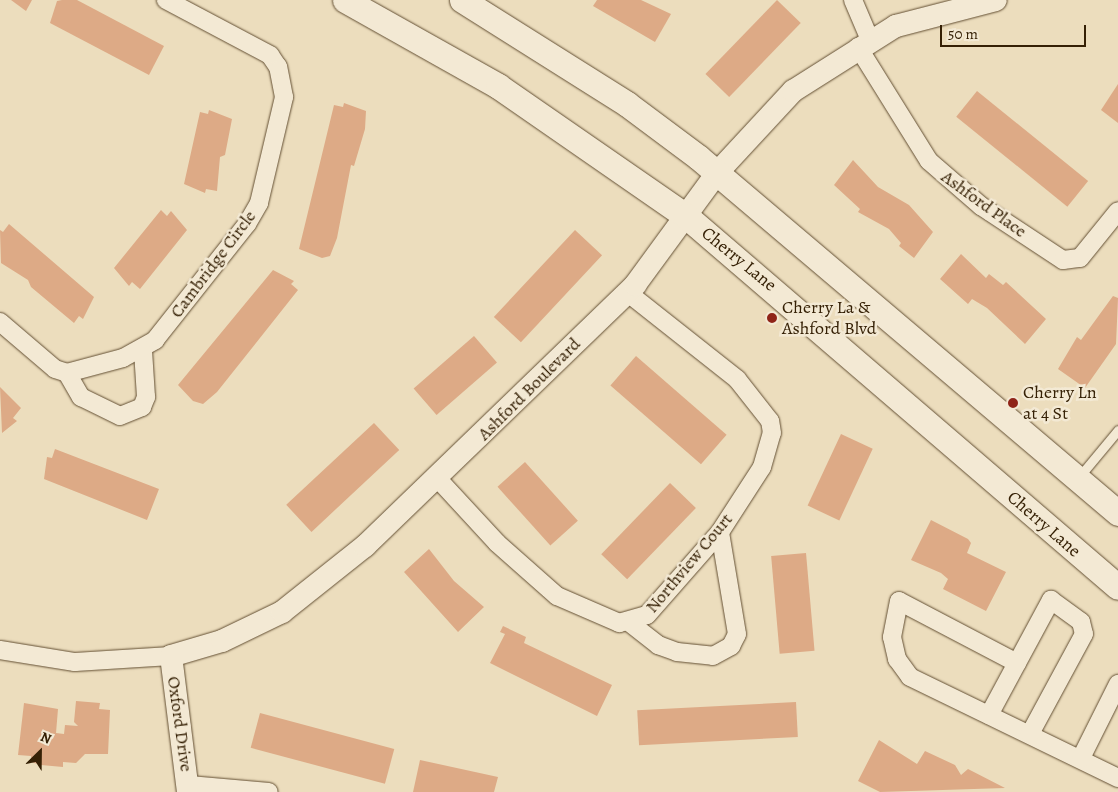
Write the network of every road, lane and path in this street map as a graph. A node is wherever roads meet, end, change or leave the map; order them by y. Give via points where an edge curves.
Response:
1 (166, 0) edge
2 (346, 0) edge
3 (462, 0) edge
4 (853, 0) edge
5 (996, 0) edge
6 (191, 6) edge
7 (864, 43) junction
8 (717, 173) junction
9 (1118, 211) edge
10 (686, 216) junction
11 (627, 292) junction
12 (0, 322) edge
13 (143, 350) junction
14 (67, 373) junction
15 (1118, 430) edge
16 (438, 479) junction
17 (1077, 479) junction
18 (1118, 513) edge
19 (720, 532) junction
20 (1118, 587) edge
21 (630, 623) junction
22 (0, 650) edge
23 (171, 656) junction
24 (1017, 663) junction
25 (1118, 684) edge
26 (989, 715) junction
27 (1030, 734) junction
28 (1081, 758) junction
29 (1118, 778) edge
30 (188, 788) edge
31 (269, 792) edge

1 - 6 street, Cambridge Circle
2 - 10 main road, Cherry Lane via 498,86
3 - 8 main road via 627,104
4 - 7 street
5 - 7 street, Ashford Boulevard via 917,18
6 - 13 street, Cambridge Circle via 270,55 282,78 284,97 259,202 248,224
7 - 8 street, Ashford Boulevard via 793,91
7 - 9 street, Ashford Place via 929,162 981,206 1057,256 1072,261 1080,258
8 - 10 street, Ashford Boulevard
8 - 17 main road
10 - 11 street, Ashford Boulevard
10 - 20 main road, Cherry Lane
11 - 16 street, Ashford Boulevard
11 - 19 street, Northview Court via 737,380 770,421 770,447 762,467
12 - 14 street via 55,369
13 - 14 street
13 - 14 street via 146,397 142,407 131,415 120,416 93,405 75,389
15 - 17 lane
16 - 21 street, Northview Court via 538,582 590,613
16 - 23 street, Ashford Boulevard via 321,585 282,612 222,641
17 - 18 main road
19 - 21 street, Northview Court via 647,615
19 - 21 street via 737,634 731,646 713,656 677,652 658,645
22 - 23 street, Ashford Boulevard via 75,662
23 - 30 street, Oxford Drive
24 - 26 street
24 - 26 street via 899,601 892,637 902,670
24 - 27 street via 1051,600 1081,622 1084,634
25 - 28 street
26 - 27 street
27 - 28 street
28 - 29 street
30 - 31 street

